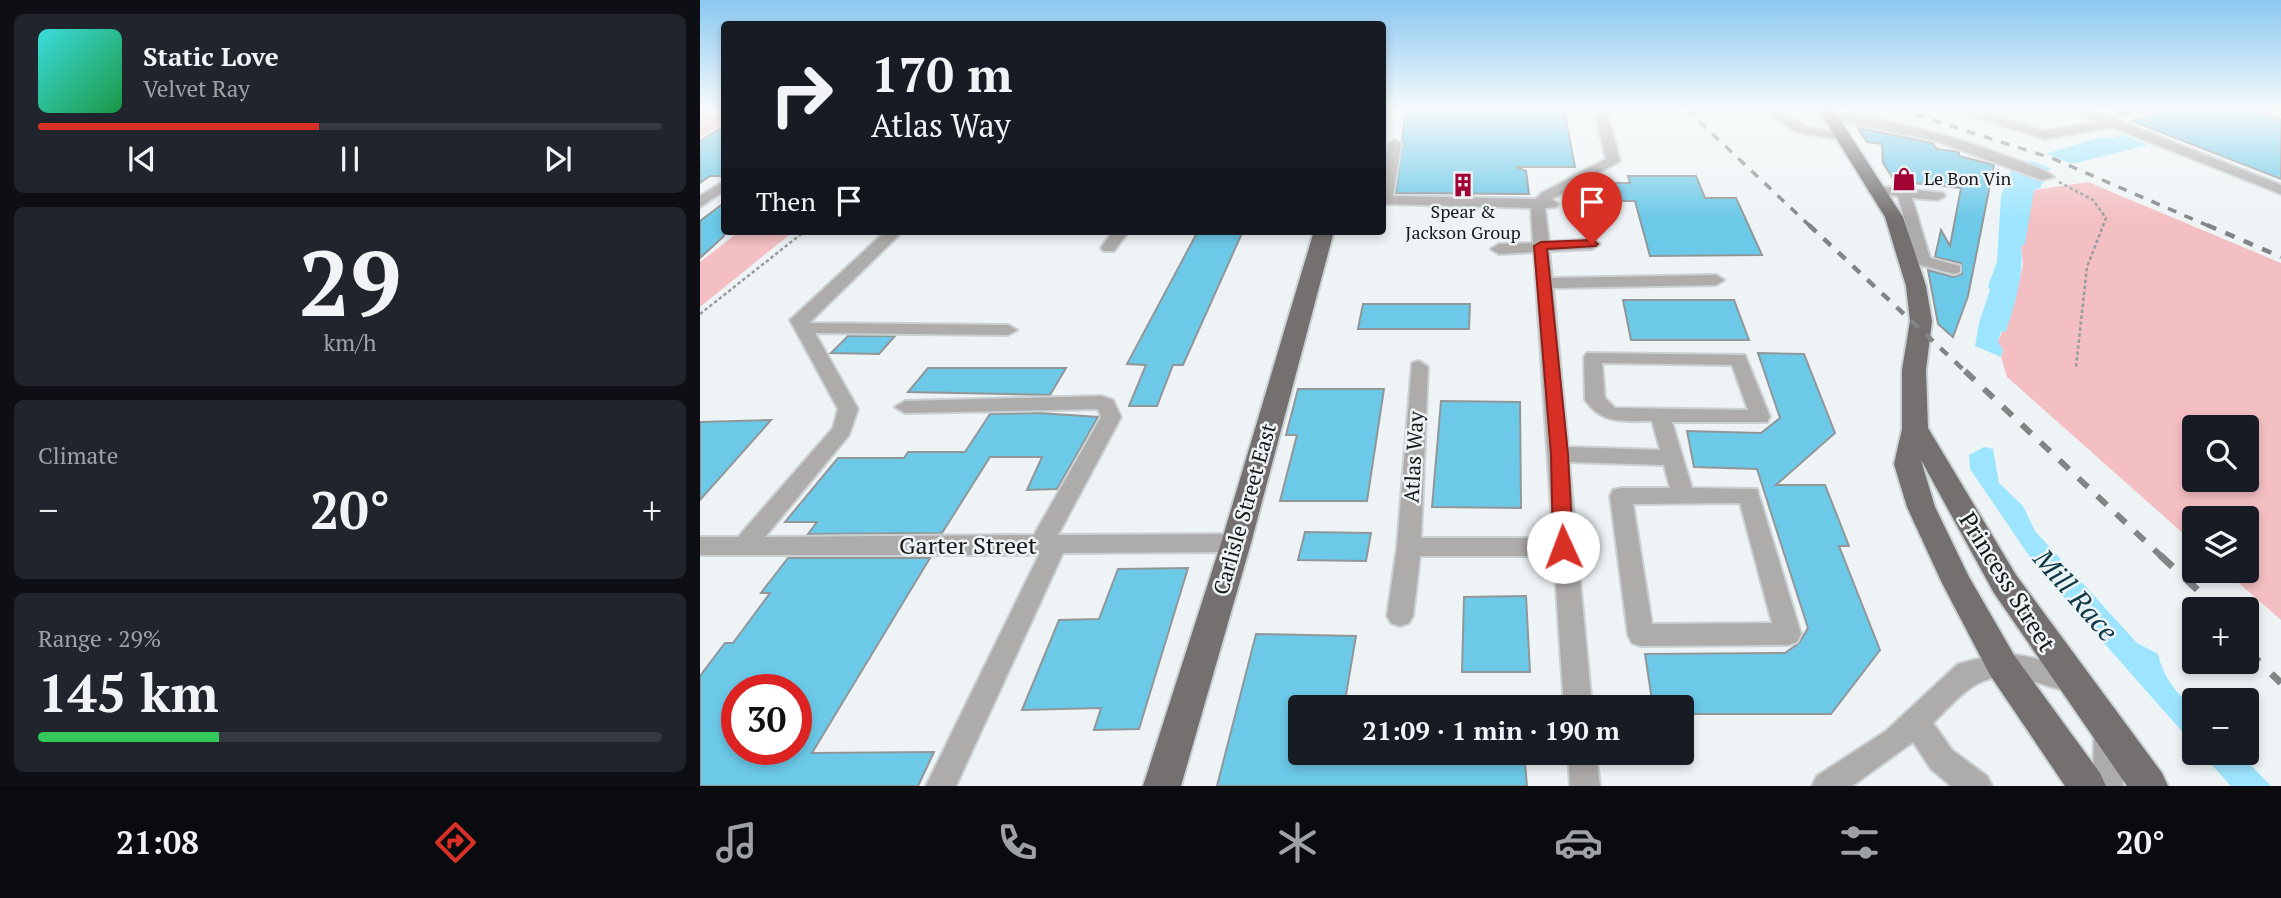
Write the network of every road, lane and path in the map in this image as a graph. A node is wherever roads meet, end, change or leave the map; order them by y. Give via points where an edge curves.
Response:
1 (1395, 146) edge
2 (1609, 146) edge
3 (1848, 146) edge
4 (1960, 146) edge
5 (2180, 146) edge
6 (2047, 177) joint
7 (721, 188) edge
8 (1875, 190) junction
9 (2281, 190) edge
10 (1904, 193) junction
11 (1386, 194) edge
12 (1938, 196) dead end
13 (1386, 200) edge
14 (700, 203) edge
15 (1539, 210) junction
16 (800, 235) edge
17 (890, 235) edge
18 (1118, 235) edge
19 (1323, 235) edge
20 (1592, 244) dead end
21 (1541, 246) junction
22 (1109, 248) dead end
23 (1499, 249) dead end
24 (1954, 269) dead end
25 (1716, 280) dead end
26 (1545, 283) junction
27 (700, 314) edge
28 (801, 328) junction
29 (1008, 330) dead end
30 (1419, 367) dead end
31 (2076, 367) dead end
32 (905, 407) dead end
33 (1660, 415) junction
34 (1915, 429) junction
35 (1559, 454) junction
36 (1672, 458) junction
37 (1683, 496) junction
38 (1236, 543) junction
39 (700, 546) edge
40 (744, 546) junction
41 (1048, 546) junction
42 (1409, 547) junction
43 (1563, 547) junction
44 (1399, 616) dead end
45 (2002, 665) junction
46 (2070, 680) junction
47 (1577, 695) edge
48 (1917, 722) junction
49 (2108, 730) junction
50 (1583, 765) edge
51 (942, 786) edge
52 (1162, 786) edge
53 (1585, 786) edge
54 (1827, 786) edge
55 (1977, 786) edge
56 (2087, 786) edge
57 (2108, 786) edge
58 (2149, 786) edge

1 - 11 street
2 - 15 street via 1613,160 1604,168 1605,178
3 - 8 main road
4 - 6 street
5 - 9 street
6 - 31 path via 2093,200 2106,218 2087,267
7 - 14 street
8 - 10 street
8 - 34 main road via 1894,216 1919,302 1912,402
10 - 12 street
10 - 24 street via 1923,261
13 - 15 street via 1513,202
15 - 21 street
16 - 27 path
17 - 28 street via 806,310 799,320
18 - 22 street
19 - 38 main road, Carlisle Street East
20 - 21 street
21 - 23 street
21 - 26 street
25 - 26 street
26 - 35 street
28 - 29 street
28 - 40 street via 848,409 848,418
30 - 42 street, Atlas Way
32 - 41 street via 1107,405 1111,417
33 - 33 street via 1610,414 1599,407 1593,357 1739,359 1760,417
33 - 36 street
34 - 45 main road via 1907,464 1921,507
34 - 46 main road, Princess Street via 1986,552
35 - 36 street
35 - 43 street
36 - 37 street
37 - 37 street via 1749,495 1787,634 1640,635 1621,496
38 - 41 street, Garter Street
38 - 52 main road, Carlisle Street East
39 - 40 street, Garter Street
40 - 41 street, Garter Street
41 - 51 street via 1020,619
42 - 43 street
42 - 44 street, Atlas Way
43 - 47 street
45 - 46 street
45 - 48 street via 1967,673
45 - 56 main road
46 - 49 main road, Princess Street
48 - 54 street
48 - 55 street via 1940,760
49 - 57 street
49 - 58 main road, Princess Street
50 - 53 street

